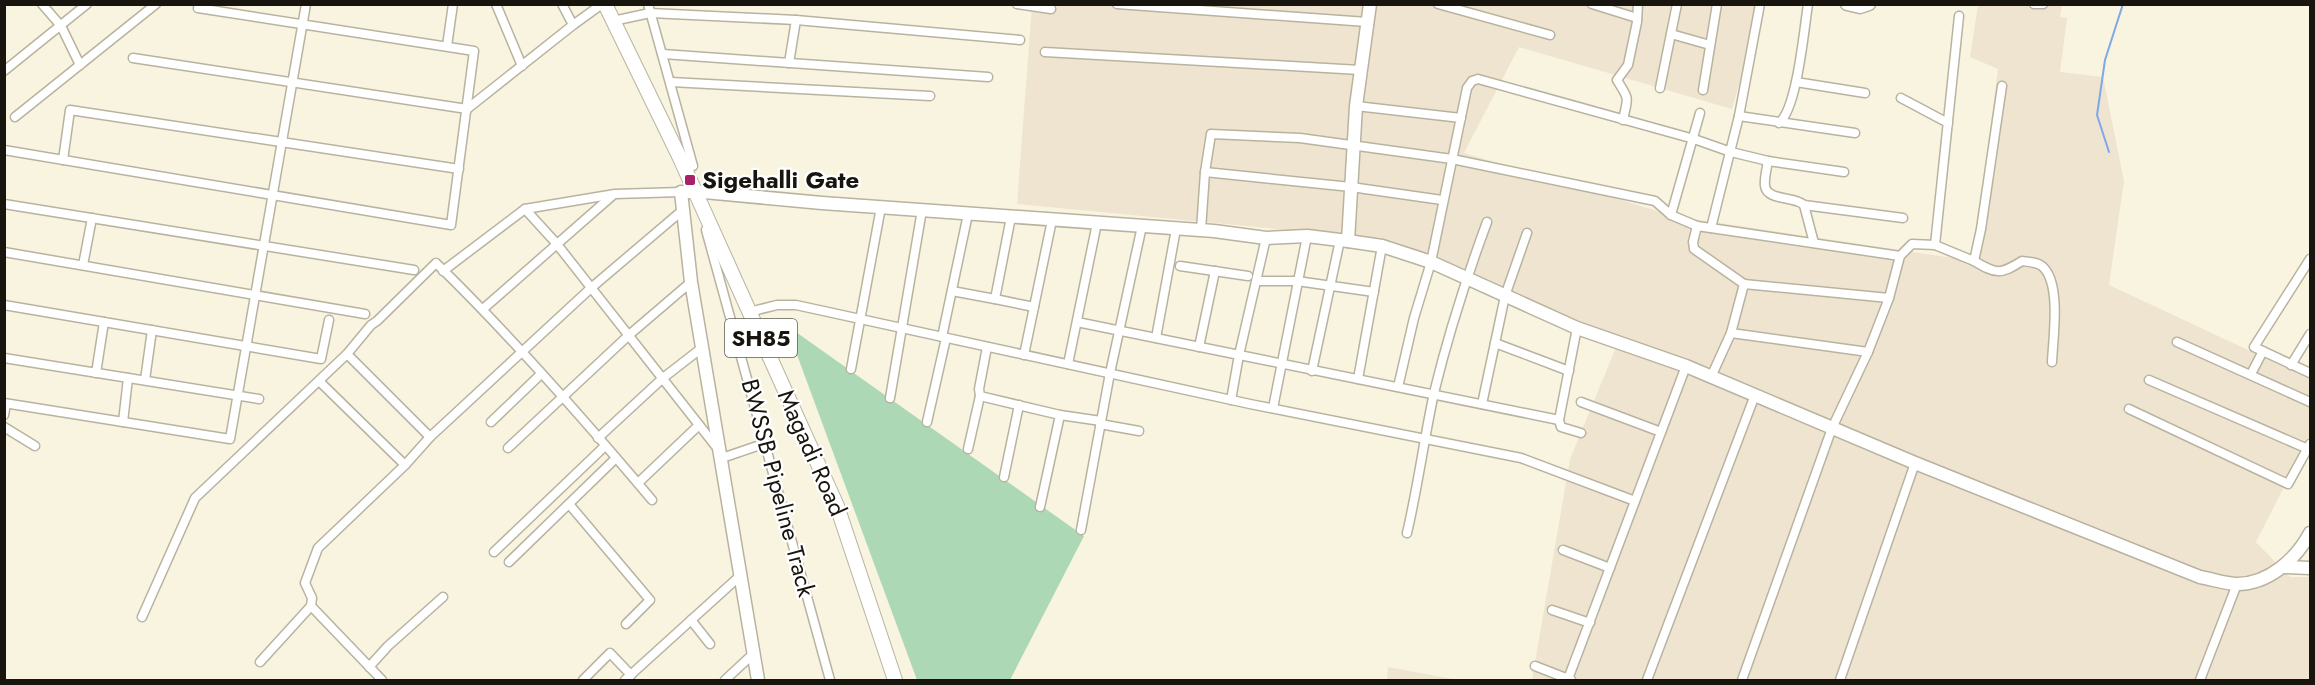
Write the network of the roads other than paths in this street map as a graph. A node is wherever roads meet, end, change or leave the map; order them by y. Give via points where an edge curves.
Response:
1 (42, 4) edge
2 (87, 4) edge
3 (156, 4) edge
4 (306, 4) edge
5 (453, 4) edge
6 (496, 4) edge
7 (562, 4) edge
8 (604, 4) edge
9 (614, 4) edge
10 (1017, 4) edge
11 (1117, 4) edge
12 (1370, 4) edge
13 (1438, 4) edge
14 (1592, 4) edge
15 (1638, 4) edge
16 (1677, 4) edge
17 (1716, 4) edge
18 (1760, 4) edge
19 (1808, 4) edge
20 (1847, 4) edge
21 (1869, 4) edge
22 (2034, 4) edge
23 (2043, 4) edge
24 (198, 8) dead end
25 (649, 9) edge
26 (1050, 9) dead end
27 (1959, 16) dead end
28 (1637, 18) junction
29 (617, 19) junction
30 (796, 20) junction
31 (1367, 22) junction
32 (303, 24) junction
33 (573, 25) junction
34 (62, 26) junction
35 (1550, 34) dead end
36 (1671, 34) junction
37 (1020, 40) dead end
38 (1710, 45) junction
39 (447, 46) junction
40 (1045, 52) dead end
41 (663, 54) junction
42 (133, 58) dead end
43 (789, 63) junction
44 (80, 65) junction
45 (522, 66) junction
46 (1360, 70) junction
47 (4, 71) edge
48 (988, 77) dead end
49 (292, 82) junction
50 (671, 82) junction
51 (1796, 82) junction
52 (2002, 86) dead end
53 (1660, 88) dead end
54 (1703, 90) dead end
55 (1865, 93) dead end
56 (930, 96) dead end
57 (1901, 98) dead end
58 (1356, 106) junction
59 (467, 109) junction
60 (1700, 113) dead end
61 (1739, 116) junction
62 (15, 117) dead end
63 (1461, 118) junction
64 (1623, 120) junction
65 (1779, 123) junction
66 (1948, 123) junction
67 (1855, 133) dead end
68 (1694, 139) junction
69 (282, 142) junction
70 (1354, 145) junction
71 (4, 150) edge
72 (1731, 152) junction
73 (1452, 159) junction
74 (63, 160) junction
75 (1768, 161) junction
76 (693, 166) junction
77 (459, 169) junction
78 (1205, 172) junction
79 (1844, 172) dead end
80 (1351, 187) junction
81 (694, 192) junction
82 (615, 194) junction
83 (273, 195) junction
84 (1442, 200) junction
85 (4, 204) edge
86 (1804, 205) junction
87 (881, 207) junction
88 (525, 208) junction
89 (684, 210) junction
90 (922, 210) junction
91 (968, 214) junction
92 (1671, 215) junction
93 (1011, 217) junction
94 (92, 218) junction
95 (1903, 218) dead end
96 (1052, 220) junction
97 (1487, 222) dead end
98 (1097, 223) junction
99 (1142, 226) junction
100 (1697, 226) junction
101 (1711, 228) junction
102 (1176, 229) junction
103 (1201, 231) junction
104 (1527, 233) dead end
105 (1307, 236) junction
106 (1266, 238) junction
107 (1344, 240) junction
108 (556, 243) junction
109 (1814, 243) junction
110 (1935, 245) junction
111 (264, 246) junction
112 (1382, 246) junction
113 (4, 252) edge
114 (1900, 256) junction
115 (2310, 259) edge
116 (1974, 261) junction
117 (1431, 262) junction
118 (83, 265) junction
119 (1180, 266) dead end
120 (414, 270) dead end
121 (443, 271) junction
122 (1215, 271) junction
123 (1248, 276) dead end
124 (1466, 279) junction
125 (1258, 281) junction
126 (1297, 281) junction
127 (692, 282) junction
128 (1744, 284) junction
129 (1329, 287) junction
130 (591, 288) junction
131 (952, 291) junction
132 (1374, 292) junction
133 (255, 295) junction
134 (1505, 296) junction
135 (1888, 298) junction
136 (994, 299) junction
137 (4, 305) edge
138 (1034, 307) junction
139 (483, 309) junction
140 (757, 310) junction
141 (365, 314) dead end
142 (860, 319) junction
143 (329, 320) dead end
144 (104, 322) junction
145 (1077, 322) junction
146 (903, 328) junction
147 (1577, 328) junction
148 (152, 330) junction
149 (1119, 330) junction
150 (1731, 333) junction
151 (2310, 334) edge
152 (629, 335) junction
153 (944, 337) junction
154 (1156, 338) junction
155 (2177, 342) dead end
156 (1495, 343) junction
157 (246, 346) junction
158 (1199, 346) junction
159 (703, 347) junction
160 (987, 347) junction
161 (2263, 351) junction
162 (522, 352) junction
163 (1868, 352) junction
164 (347, 354) junction
165 (1024, 355) junction
166 (1239, 355) junction
167 (4, 358) edge
168 (2052, 362) dead end
169 (1281, 363) junction
170 (1068, 364) junction
171 (2291, 364) junction
172 (1686, 366) junction
173 (851, 369) dead end
174 (1312, 371) junction
175 (1569, 371) junction
176 (96, 372) junction
177 (1110, 373) junction
178 (2310, 373) edge
179 (541, 374) junction
180 (2250, 374) junction
181 (1711, 377) junction
182 (128, 378) junction
183 (663, 378) junction
184 (1358, 379) junction
185 (145, 380) junction
186 (2148, 380) dead end
187 (319, 381) junction
188 (1398, 387) junction
189 (238, 395) junction
190 (1434, 395) junction
191 (1755, 395) junction
192 (980, 396) junction
193 (561, 398) junction
194 (890, 398) dead end
195 (259, 399) dead end
196 (1231, 400) junction
197 (1581, 402) dead end
198 (2310, 402) edge
199 (5, 404) edge
200 (1482, 404) junction
201 (1019, 405) junction
202 (1273, 408) junction
203 (2129, 409) dead end
204 (4, 415) edge
205 (1060, 415) junction
206 (1560, 420) junction
207 (123, 422) junction
208 (490, 422) dead end
209 (927, 422) dead end
210 (1100, 422) junction
211 (699, 425) junction
212 (4, 427) edge
213 (1832, 428) junction
214 (1139, 431) dead end
215 (1661, 432) junction
216 (1581, 433) dead end
217 (430, 437) junction
218 (598, 438) junction
219 (1425, 441) junction
220 (766, 443) junction
221 (35, 446) dead end
222 (605, 446) junction
223 (2309, 447) edge
224 (507, 448) dead end
225 (968, 449) dead end
226 (722, 455) junction
227 (616, 458) junction
228 (1915, 463) junction
229 (405, 465) junction
230 (1005, 477) dead end
231 (638, 483) junction
232 (652, 500) dead end
233 (1635, 501) junction
234 (569, 504) junction
235 (1040, 507) dead end
236 (1081, 530) dead end
237 (1407, 533) dead end
238 (2310, 533) edge
239 (1563, 550) dead end
240 (494, 552) dead end
241 (509, 562) dead end
242 (2284, 567) junction
243 (1610, 568) junction
244 (2310, 568) edge
245 (742, 574) junction
246 (2237, 584) junction
247 (443, 597) dead end
248 (311, 606) junction
249 (1552, 610) dead end
250 (142, 617) dead end
251 (691, 620) junction
252 (1590, 623) junction
253 (626, 624) dead end
254 (710, 644) dead end
255 (753, 654) junction
256 (260, 662) dead end
257 (1536, 666) dead end
258 (369, 667) junction
259 (628, 678) edge
260 (1570, 680) edge
261 (382, 681) edge
262 (583, 681) edge
263 (725, 681) edge
264 (758, 681) edge
265 (831, 681) edge
266 (895, 681) edge
267 (904, 681) edge
268 (1647, 681) edge
269 (1742, 681) edge
270 (1840, 681) edge
271 (2200, 681) edge

1 - 34 street
2 - 34 street
3 - 44 street
4 - 32 street
5 - 39 street
6 - 45 street
7 - 33 street
8 - 29 main road, Magadi Road / SH85
8 - 33 street
9 - 29 main road, Magadi Road / SH85
10 - 26 street
11 - 31 street
12 - 31 street
13 - 35 street
14 - 28 street
15 - 28 street
16 - 36 street
17 - 38 street
18 - 61 street
19 - 51 street
20 - 21 street
22 - 23 street
24 - 32 street
25 - 29 street
25 - 30 street
25 - 41 street
27 - 66 street
28 - 64 street via 1628,65 1617,80 1628,98
29 - 76 main road, Magadi Road / SH85
29 - 81 main road, Magadi Road / SH85
30 - 37 street
30 - 43 street
31 - 46 street
32 - 39 street
32 - 49 street
33 - 45 street
34 - 44 street
34 - 47 street
36 - 38 street
36 - 53 street
38 - 54 street
39 - 59 street via 474,51
40 - 46 street
41 - 43 street
41 - 50 street
42 - 49 street
43 - 48 street
44 - 62 street
45 - 59 street
46 - 58 street
49 - 59 street
49 - 69 street
50 - 56 street
50 - 76 street
51 - 55 street
51 - 65 street via 1789,109
52 - 116 street
57 - 66 street
58 - 63 street
58 - 70 street
59 - 77 street
60 - 68 street
61 - 65 street
61 - 72 street
63 - 64 street via 1467,88 1478,79
63 - 73 street
64 - 68 street
65 - 67 street
66 - 110 street
68 - 72 street
68 - 92 street
69 - 74 street via 70,110
69 - 77 street
69 - 83 street
70 - 73 street
70 - 78 street via 1212,133
70 - 80 street
71 - 74 street
72 - 75 street
72 - 101 street
73 - 84 street
73 - 92 street via 1655,201
74 - 83 street
75 - 79 street
75 - 86 street via 1767,191
76 - 81 main road, Magadi Road / SH85
77 - 83 street via 451,225
78 - 80 street
78 - 103 street
80 - 84 street
80 - 107 street
81 - 82 street
81 - 87 street
81 - 89 street
81 - 140 main road, Magadi Road / SH85
81 - 220 street, BWSSB Pipeline Track
81 - 266 main road, Magadi Road / SH85 via 837,506
82 - 88 street
82 - 108 street
83 - 111 street
84 - 117 street
85 - 94 street
86 - 95 street
86 - 109 street
87 - 90 street
87 - 142 street
88 - 108 street
88 - 121 street
89 - 127 street
89 - 130 street
90 - 91 street
90 - 146 street
91 - 93 street
91 - 131 street
92 - 100 street
93 - 96 street
93 - 136 street
94 - 111 street
94 - 118 street
96 - 98 street
96 - 138 street
97 - 124 street
98 - 99 street
98 - 145 street
99 - 102 street
99 - 149 street
100 - 101 street
100 - 128 street via 1694,249
101 - 109 street
102 - 103 street
102 - 154 street
103 - 106 street
104 - 134 street
105 - 106 street
105 - 107 street
105 - 126 street
106 - 125 street
107 - 112 street
107 - 129 street
108 - 130 street
108 - 139 street
109 - 114 street
110 - 114 street via 1912,243
110 - 116 street
111 - 120 street
111 - 133 street
112 - 117 street
112 - 132 street
113 - 118 street
114 - 135 street
115 - 161 street via 2254,347
116 - 168 street via 1999,272 2022,261 2043,266 2052,285 2055,305
117 - 124 street
117 - 188 street
118 - 133 street
119 - 122 street
121 - 139 street
121 - 164 street via 436,263 371,325
122 - 123 street
122 - 158 street
124 - 134 street
124 - 190 street
125 - 126 street
125 - 166 street
126 - 129 street
126 - 169 street
127 - 152 street
127 - 159 street
128 - 135 street
128 - 150 street
129 - 132 street
129 - 174 street
130 - 152 street
130 - 162 street
131 - 136 street
131 - 153 street
132 - 184 street
133 - 141 street
133 - 157 street
134 - 147 street
134 - 156 street
135 - 163 street
136 - 138 street
137 - 144 street
138 - 165 street
139 - 162 street
140 - 142 street via 796,305
140 - 267 main road, Magadi Road / SH85 via 846,504
142 - 146 street
142 - 173 street
143 - 157 street via 321,359
144 - 148 street
144 - 176 street
145 - 149 street
145 - 170 street
146 - 153 street
146 - 194 street
147 - 172 street
147 - 175 street
148 - 157 street
148 - 185 street
149 - 154 street
149 - 177 street
150 - 163 street
150 - 181 street
151 - 171 street
152 - 183 street
152 - 193 street
153 - 160 street
153 - 209 street
154 - 158 street
155 - 180 street
156 - 175 street
156 - 200 street
157 - 189 street
158 - 166 street
159 - 183 street
159 - 226 street
160 - 165 street
160 - 192 street
161 - 171 street
161 - 180 street
162 - 179 street
162 - 217 street
163 - 213 street
164 - 187 street
164 - 217 street
165 - 170 street
166 - 169 street
166 - 196 street
167 - 176 street
169 - 174 street
169 - 202 street
170 - 177 street
171 - 178 street
172 - 181 street
172 - 215 street
174 - 184 street
175 - 206 street
176 - 182 street
177 - 196 street
177 - 210 street
179 - 193 street
179 - 208 street
180 - 198 street
181 - 191 street
182 - 185 street
182 - 207 street
183 - 211 street
183 - 218 street
184 - 188 street
185 - 189 street
186 - 223 street
187 - 229 street
187 - 250 street via 195,498
188 - 190 street
189 - 195 street
189 - 207 street via 230,440
190 - 200 street
190 - 219 street
191 - 213 street
191 - 268 street
192 - 201 street
192 - 225 street
193 - 218 street
193 - 224 street
196 - 202 street
197 - 215 street
199 - 204 street
199 - 207 street
200 - 206 street
201 - 205 street
201 - 230 street
202 - 219 street
203 - 223 street via 2288,484
205 - 210 street
205 - 235 street
206 - 216 street via 1561,427
210 - 214 street
210 - 236 street
211 - 226 street
211 - 231 street
212 - 221 street
213 - 228 street
213 - 269 street
215 - 233 street
217 - 229 street
218 - 222 street
219 - 233 street via 1521,458
219 - 237 street
220 - 226 street
220 - 265 street, BWSSB Pipeline Track
222 - 227 street
222 - 240 street
226 - 245 street
227 - 231 street
227 - 234 street
228 - 246 street via 2200,577
228 - 270 street
229 - 248 street via 318,548 305,583
231 - 232 street
233 - 243 street
234 - 241 street
234 - 253 street via 650,600
238 - 242 street
239 - 243 street
242 - 244 street
242 - 246 street
243 - 252 street
245 - 251 street
245 - 255 street
246 - 271 street
247 - 258 street
248 - 256 street
248 - 258 street
249 - 252 street
251 - 254 street
251 - 259 street
252 - 260 street
255 - 263 street
255 - 264 street
257 - 260 street
258 - 261 street
259 - 262 street via 610,653

